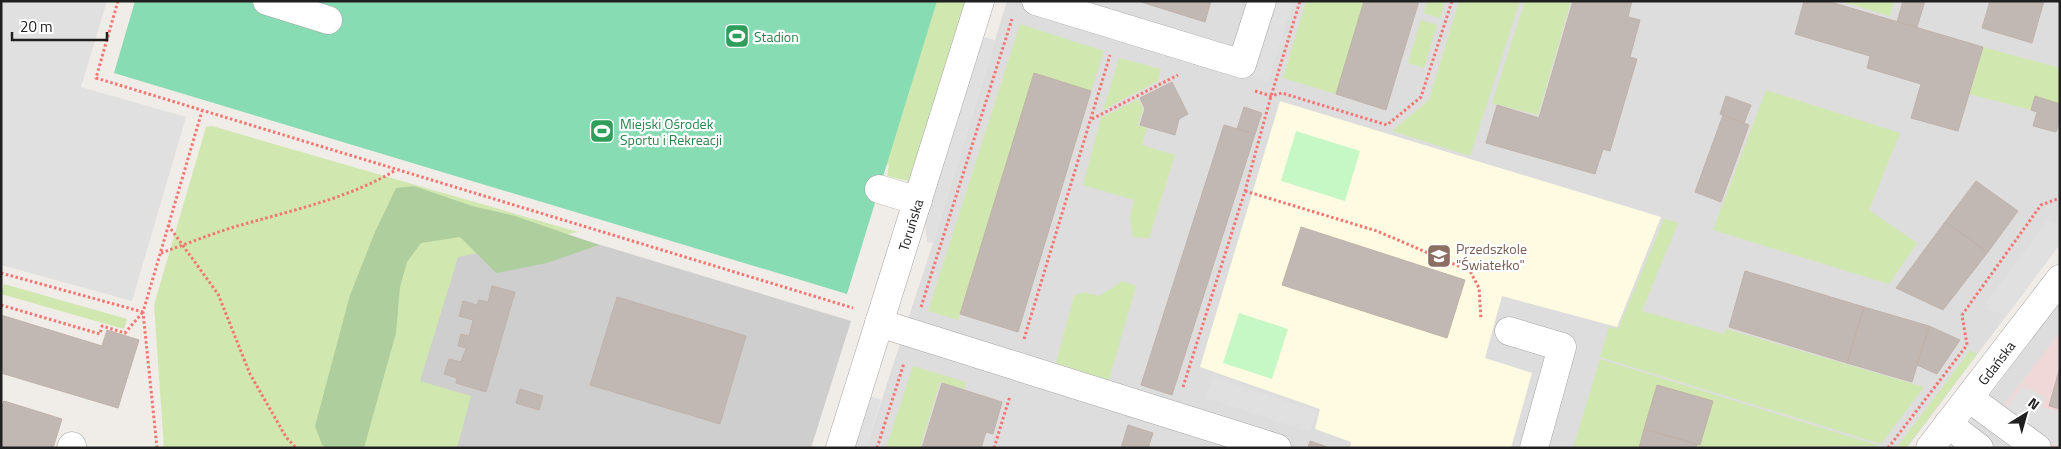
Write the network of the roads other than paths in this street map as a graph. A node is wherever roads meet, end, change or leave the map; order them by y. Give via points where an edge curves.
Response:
1 (267, 1) edge
2 (980, 1) edge
3 (1036, 1) edge
4 (1262, 1) edge
5 (328, 20) dead end
6 (879, 189) dead end
7 (918, 201) junction
8 (2060, 279) edge
9 (870, 317) junction
10 (1509, 331) dead end
11 (1969, 398) junction
12 (1948, 424) junction
13 (840, 448) edge
14 (1277, 448) edge
15 (1534, 448) edge
16 (1930, 448) edge
17 (1979, 448) edge
18 (2037, 448) edge

1 - 5 street
2 - 7 street, Toruńska
3 - 4 street via 1242,64
6 - 7 street
7 - 9 street, Toruńska
8 - 11 street, Gdańska
9 - 13 street, Toruńska
9 - 14 street via 913,334
10 - 15 street via 1562,347
11 - 12 street, Gdańska
11 - 18 street
12 - 16 street, Gdańska
12 - 17 street

